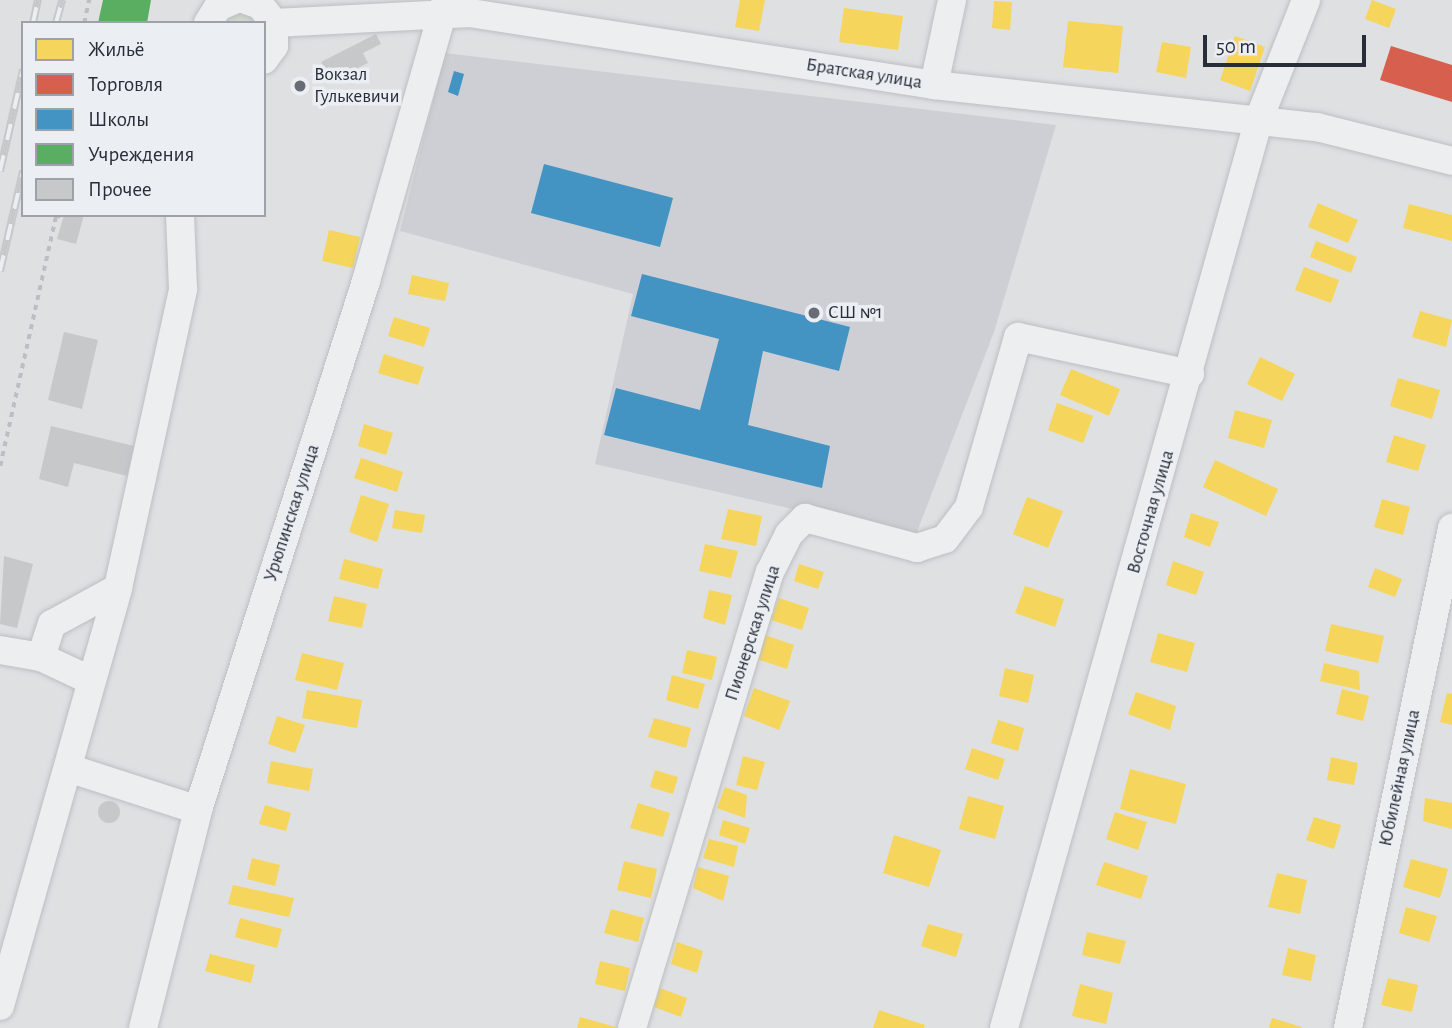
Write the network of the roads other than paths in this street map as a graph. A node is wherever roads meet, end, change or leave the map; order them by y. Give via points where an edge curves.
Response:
1 (234, 0) edge
2 (246, 0) edge
3 (952, 0) edge
4 (1306, 0) edge
5 (444, 7) edge
6 (209, 21) edge
7 (274, 23) junction
8 (266, 57) edge
9 (934, 85) junction
10 (1259, 120) junction
11 (1452, 161) edge
12 (180, 217) edge
13 (1190, 374) junction
14 (1452, 528) edge
15 (118, 588) junction
16 (0, 650) edge
17 (41, 657) junction
18 (90, 680) junction
19 (71, 769) junction
20 (198, 810) junction
21 (0, 1006) edge
22 (143, 1028) edge
23 (632, 1028) edge
24 (1004, 1028) edge
25 (1348, 1028) edge

1 - 6 street via 218,7
2 - 7 street via 260,5
3 - 9 street
4 - 10 street, Восточная улица
5 - 7 street, Братская улица
5 - 9 street, Братская улица
5 - 20 street, Урюпинская улица via 366,281
7 - 8 street via 274,46
9 - 10 street, Братская улица
10 - 11 street, Братская улица via 1317,127
10 - 13 street, Восточная улица
12 - 15 street via 183,289
13 - 23 street, Пионерская улица via 1018,337 969,507 945,539 917,548 806,518 789,534 770,572
13 - 24 street, Восточная улица
14 - 25 street, Юбилейная улица
15 - 17 street via 52,624
15 - 18 street
16 - 17 street
17 - 18 street
18 - 19 street
19 - 20 street
19 - 21 street
20 - 22 street, Урюпинская улица

